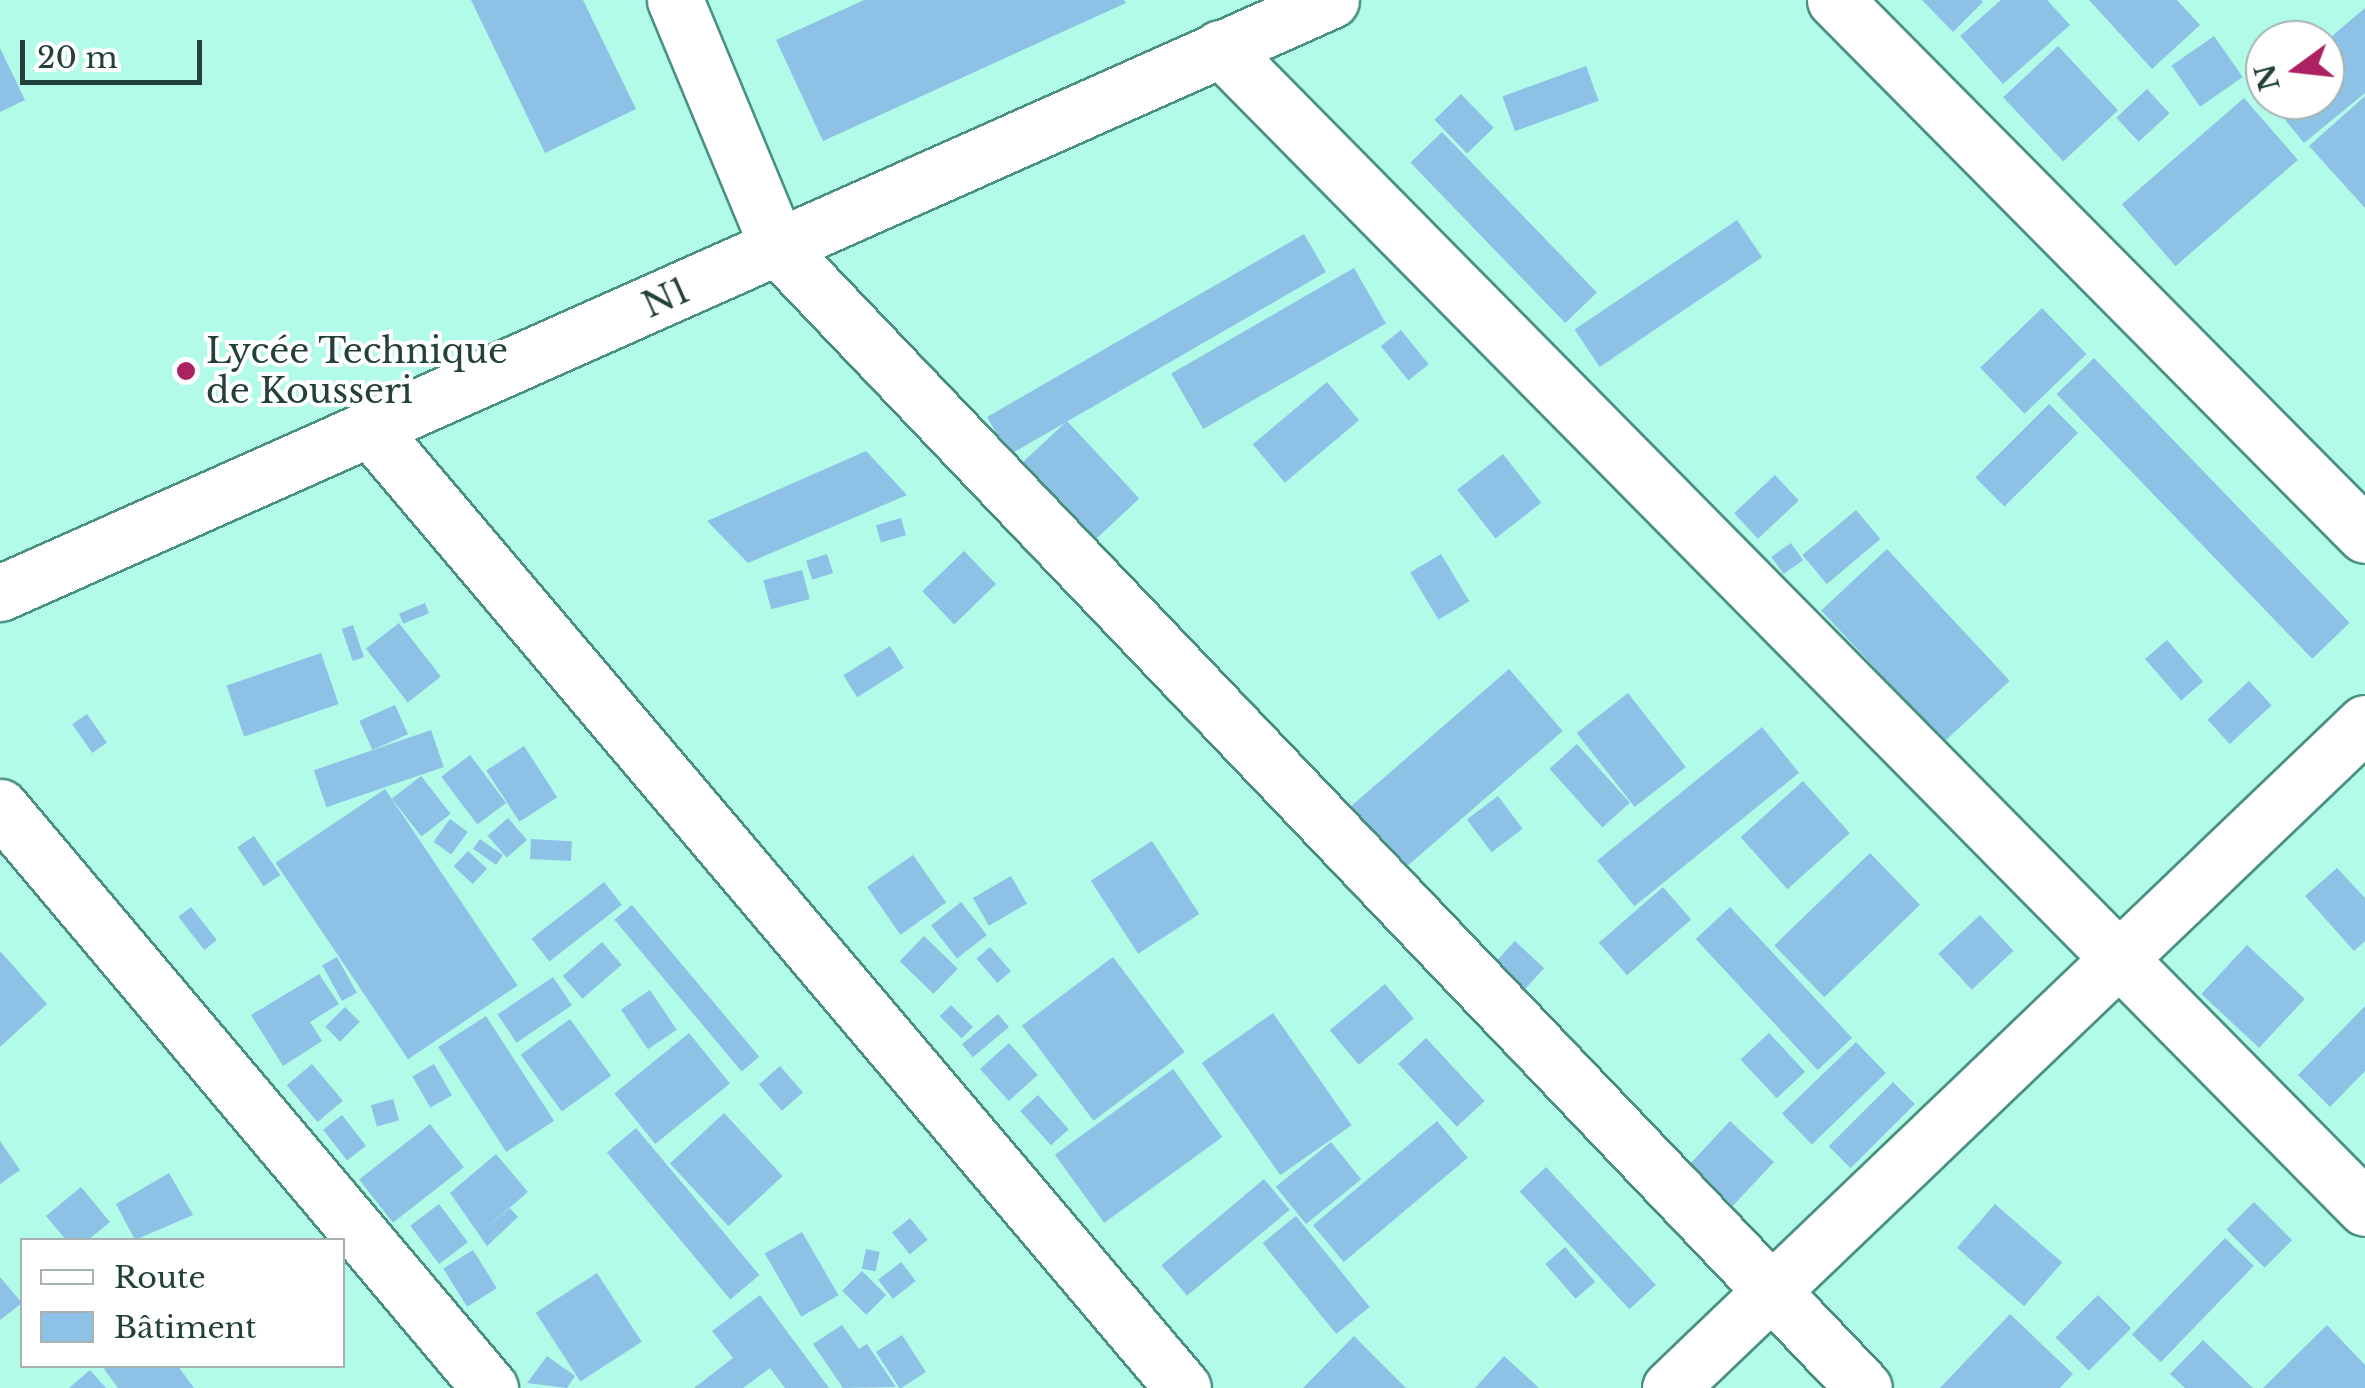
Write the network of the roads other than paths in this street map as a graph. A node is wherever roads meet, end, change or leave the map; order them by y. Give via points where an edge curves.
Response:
1 (675, 0) edge
2 (1332, 0) edge
3 (1835, 0) edge
4 (1220, 48) junction
5 (778, 248) junction
6 (372, 431) junction
7 (2365, 535) edge
8 (0, 593) edge
9 (2365, 724) edge
10 (0, 807) edge
11 (2121, 954) junction
12 (2365, 1208) edge
13 (1771, 1290) junction
14 (490, 1388) edge
15 (1182, 1388) edge
16 (1670, 1388) edge
17 (1864, 1388) edge

1 - 5 main road
2 - 4 main road, N1
3 - 7 main road
4 - 5 main road, N1
4 - 11 main road
5 - 6 main road, N1
5 - 13 main road
6 - 8 main road, N1
6 - 15 main road
9 - 11 main road
10 - 14 main road
11 - 12 main road
11 - 13 main road
13 - 16 main road
13 - 17 main road

